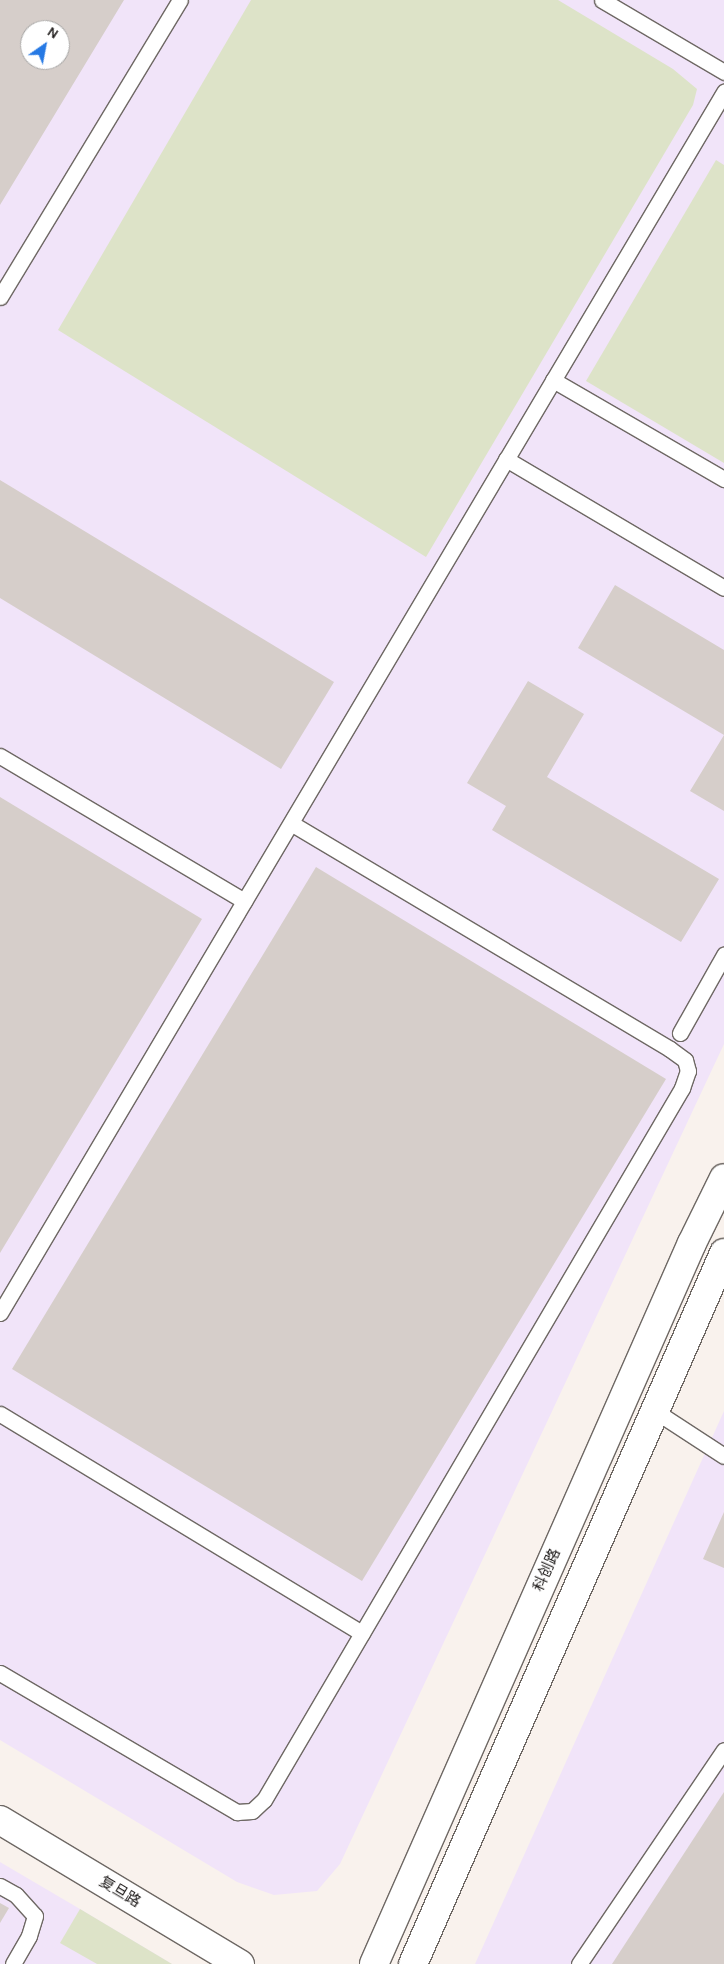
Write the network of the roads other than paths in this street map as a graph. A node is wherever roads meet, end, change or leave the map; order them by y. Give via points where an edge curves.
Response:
1 (180, 0) edge
2 (602, 0) edge
3 (724, 72) edge
4 (724, 92) edge
5 (0, 297) edge
6 (553, 380) junction
7 (506, 459) junction
8 (724, 479) edge
9 (724, 588) edge
10 (0, 756) edge
11 (291, 823) junction
12 (244, 901) junction
13 (724, 955) edge
14 (680, 1033) dead end
15 (724, 1178) edge
16 (724, 1253) edge
17 (0, 1313) edge
18 (654, 1411) junction
19 (0, 1414) edge
20 (724, 1456) edge
21 (362, 1633) junction
22 (0, 1673) edge
23 (724, 1750) edge
24 (719, 1767) edge
25 (0, 1820) edge
26 (0, 1886) edge
27 (14, 1964) edge
28 (240, 1964) edge
29 (374, 1964) edge
30 (413, 1964) edge
31 (579, 1964) edge

1 - 5 lane
2 - 3 lane
4 - 6 lane
6 - 7 lane
6 - 8 lane
7 - 9 lane
7 - 11 lane
10 - 12 lane
11 - 12 lane
11 - 21 lane via 670,1049 685,1060 688,1071 682,1088
12 - 17 lane
13 - 14 lane
15 - 29 street, 科创路 via 688,1252
16 - 18 street
18 - 20 lane
18 - 30 street
19 - 21 lane
21 - 22 lane via 264,1800 252,1811 237,1812
23 - 24 lane
24 - 31 lane
25 - 28 street, 复旦路
26 - 27 lane via 16,1895 35,1916 30,1936

